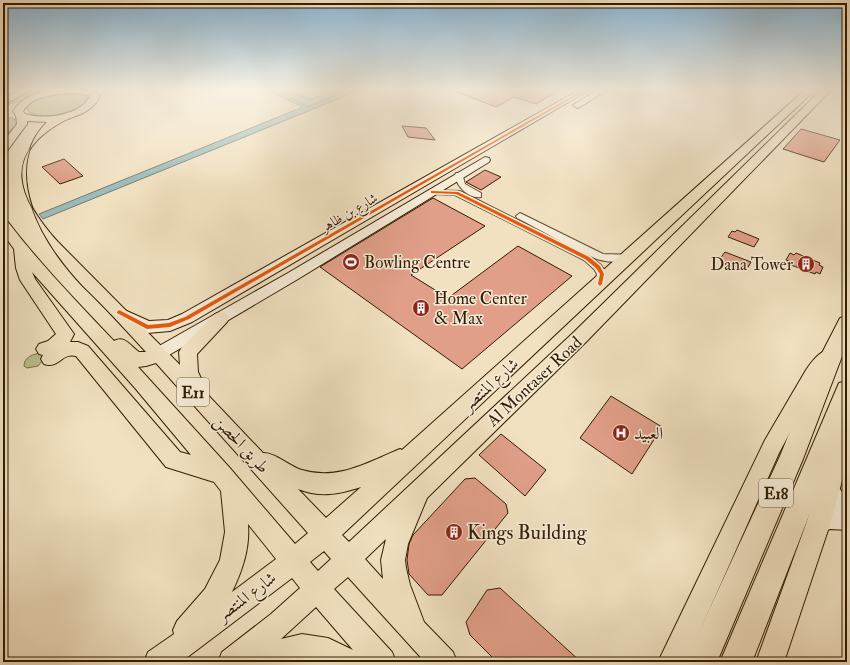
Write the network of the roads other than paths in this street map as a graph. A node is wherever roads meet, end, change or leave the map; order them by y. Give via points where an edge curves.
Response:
1 (21, 121) edge
2 (56, 121) edge
3 (532, 121) edge
4 (550, 121) edge
5 (776, 121) edge
6 (795, 121) edge
7 (3, 149) edge
8 (459, 175) junction
9 (468, 190) junction
10 (432, 192) junction
11 (457, 193) junction
12 (373, 213) junction
13 (3, 225) edge
14 (362, 234) junction
15 (21, 249) junction
16 (597, 254) junction
17 (587, 258) junction
18 (628, 258) junction
19 (600, 284) junction
20 (57, 291) junction
21 (119, 312) junction
22 (221, 318) junction
23 (847, 323) edge
24 (832, 353) junction
25 (158, 354) junction
26 (847, 390) edge
27 (206, 406) junction
28 (847, 428) edge
29 (247, 451) junction
30 (415, 452) junction
31 (226, 479) junction
32 (421, 489) junction
33 (828, 490) junction
34 (847, 514) edge
35 (847, 520) edge
36 (818, 524) junction
37 (325, 535) junction
38 (348, 560) junction
39 (293, 561) junction
40 (317, 589) junction
41 (415, 632) junction
42 (150, 662) edge
43 (158, 662) edge
44 (232, 662) edge
45 (251, 662) edge
46 (349, 662) edge
47 (382, 662) edge
48 (443, 662) edge
49 (672, 662) edge
50 (701, 662) edge
51 (736, 662) edge
52 (770, 662) edge

1 - 7 main road via 22,124
2 - 21 main road, طريق الحصن / E11 via 33,136 21,154 15,170 21,200 31,219 58,250
3 - 12 street, شارع بن ظاهر
4 - 8 street, شارع بن ظاهر
5 - 18 main road, شارع المنتصر
6 - 32 main road, Al Montaser Road via 586,332
8 - 9 street via 460,182
8 - 10 street, شارع بن ظاهر
9 - 11 street via 460,189
9 - 16 street
10 - 11 street
10 - 14 street, شارع بن ظاهر
11 - 17 street
12 - 14 street via 346,233 351,236
12 - 21 street, شارع بن ظاهر via 187,318 170,325 147,327
13 - 15 main road, طريق الحصن / E11
14 - 22 street, شارع بن ظاهر
15 - 20 main road, طريق الحصن / E11
15 - 31 main road via 25,274 65,334 47,354 78,348 173,460
16 - 17 street via 596,257
16 - 18 street via 614,259
17 - 19 street via 602,274
18 - 19 main road, شارع المنتصر
19 - 30 main road, شارع المنتصر
20 - 25 main road via 74,298 88,309 134,359 142,360
20 - 31 main road, طريق الحصن / E11
21 - 25 main road, طريق الحصن / E11
22 - 25 street, شارع بن ظاهر
22 - 27 main road via 188,352 189,372
23 - 24 highway, E18
24 - 49 main road via 812,375 772,447
24 - 50 highway, E18 via 791,459
25 - 27 main road, طريق الحصن / E11
26 - 51 highway, E18
27 - 29 main road, طريق الحصن / E11
28 - 33 main road
29 - 30 main road via 283,473 305,482 322,485 338,485 361,478
29 - 37 main road, طريق الحصن / E11
30 - 37 main road, شارع المنتصر
31 - 39 main road, طريق الحصن / E11
31 - 42 main road via 237,531 231,567 216,597 200,618
32 - 38 main road, Al Montaser Road
32 - 41 main road via 398,539 393,559 397,585
33 - 34 street
33 - 36 main road
35 - 36 street via 830,519
36 - 52 main road
37 - 38 main road, طريق الحصن / E11
37 - 39 main road, شارع المنتصر
38 - 40 main road, Al Montaser Road
38 - 41 main road, طريق الحصن / E11
39 - 40 main road, طريق الحصن / E11
39 - 43 main road, شارع المنتصر
40 - 44 main road, Al Montaser Road via 280,624
40 - 47 main road, طريق الحصن / E11
41 - 48 main road, طريق الحصن / E11
45 - 46 main road via 257,658 302,648 328,652

